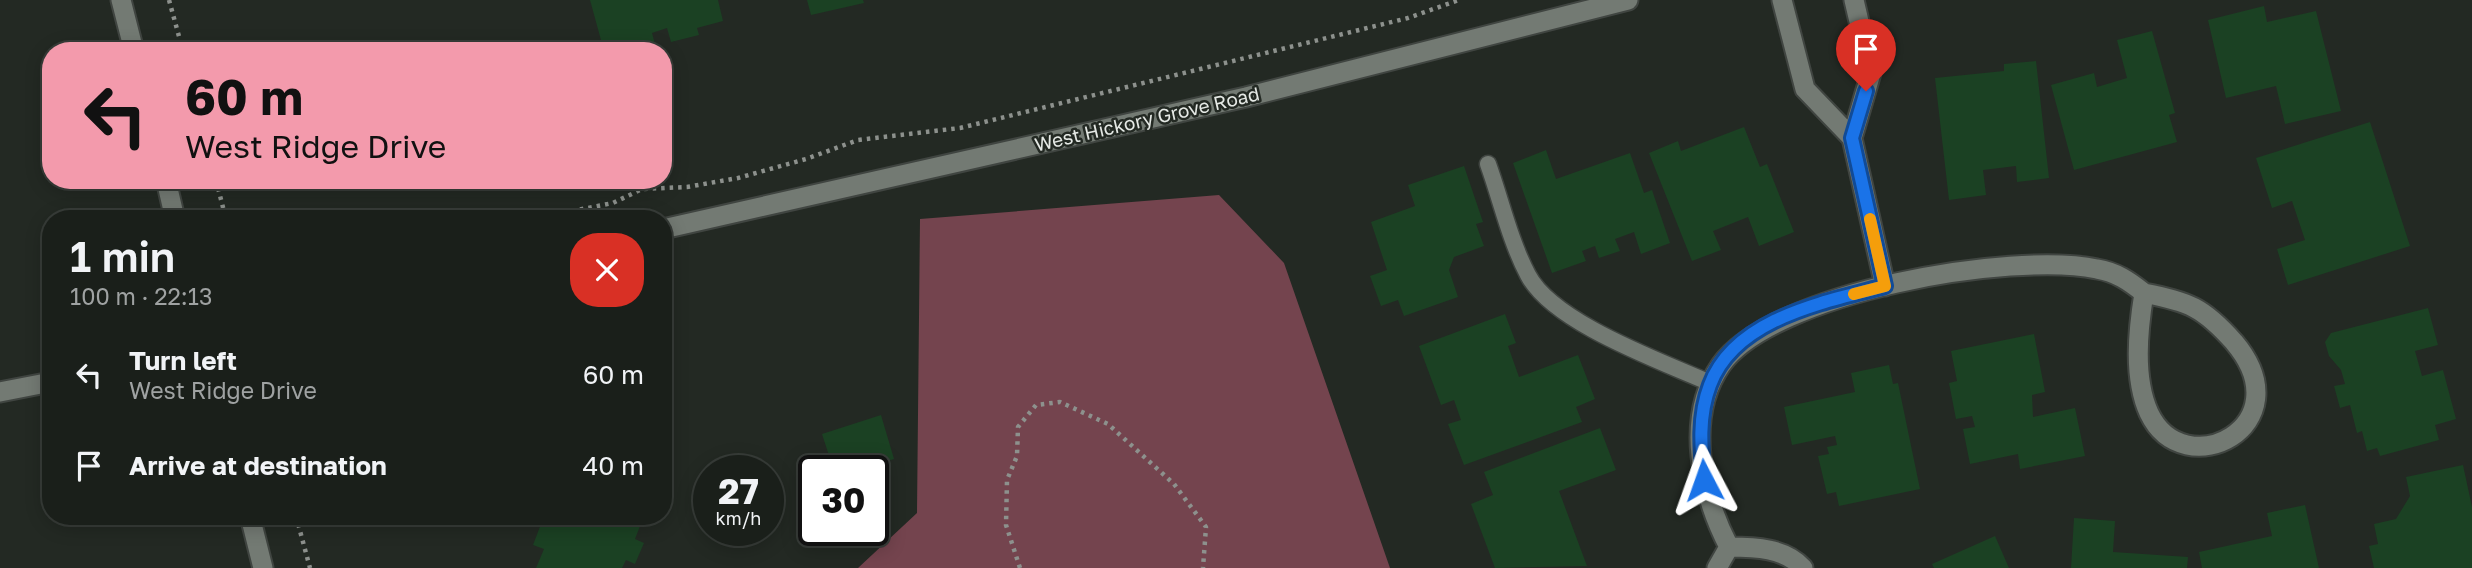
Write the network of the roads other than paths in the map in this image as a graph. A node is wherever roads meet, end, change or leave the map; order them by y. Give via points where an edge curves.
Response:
1 (121, 0) edge
2 (1628, 0) edge
3 (1782, 0) edge
4 (1854, 0) edge
5 (132, 42) edge
6 (1852, 138) junction
7 (1488, 164) dead end
8 (168, 189) edge
9 (173, 210) edge
10 (672, 227) edge
11 (1885, 286) junction
12 (2144, 293) junction
13 (1710, 383) junction
14 (42, 384) edge
15 (0, 392) edge
16 (252, 525) edge
17 (1729, 547) junction
18 (263, 568) edge
19 (1717, 568) edge
20 (1803, 568) edge

1 - 5 street
2 - 10 street, West Hickory Grove Road via 1246,97
3 - 6 street via 1805,89
4 - 6 street via 1871,73
6 - 11 street
7 - 13 lane via 1528,276 1548,301 1608,336
8 - 9 street
11 - 12 street via 1961,272 2042,265 2096,268 2124,277
11 - 13 street via 1779,319 1736,348
12 - 12 street via 2138,332 2143,395 2150,415 2166,436 2184,444 2205,447 2227,440 2245,426 2255,406 2255,381 2243,353 2209,316 2187,302
13 - 17 street via 1700,435 1704,480 1714,518
14 - 15 street
16 - 18 street
17 - 19 street
17 - 20 street via 1786,555

